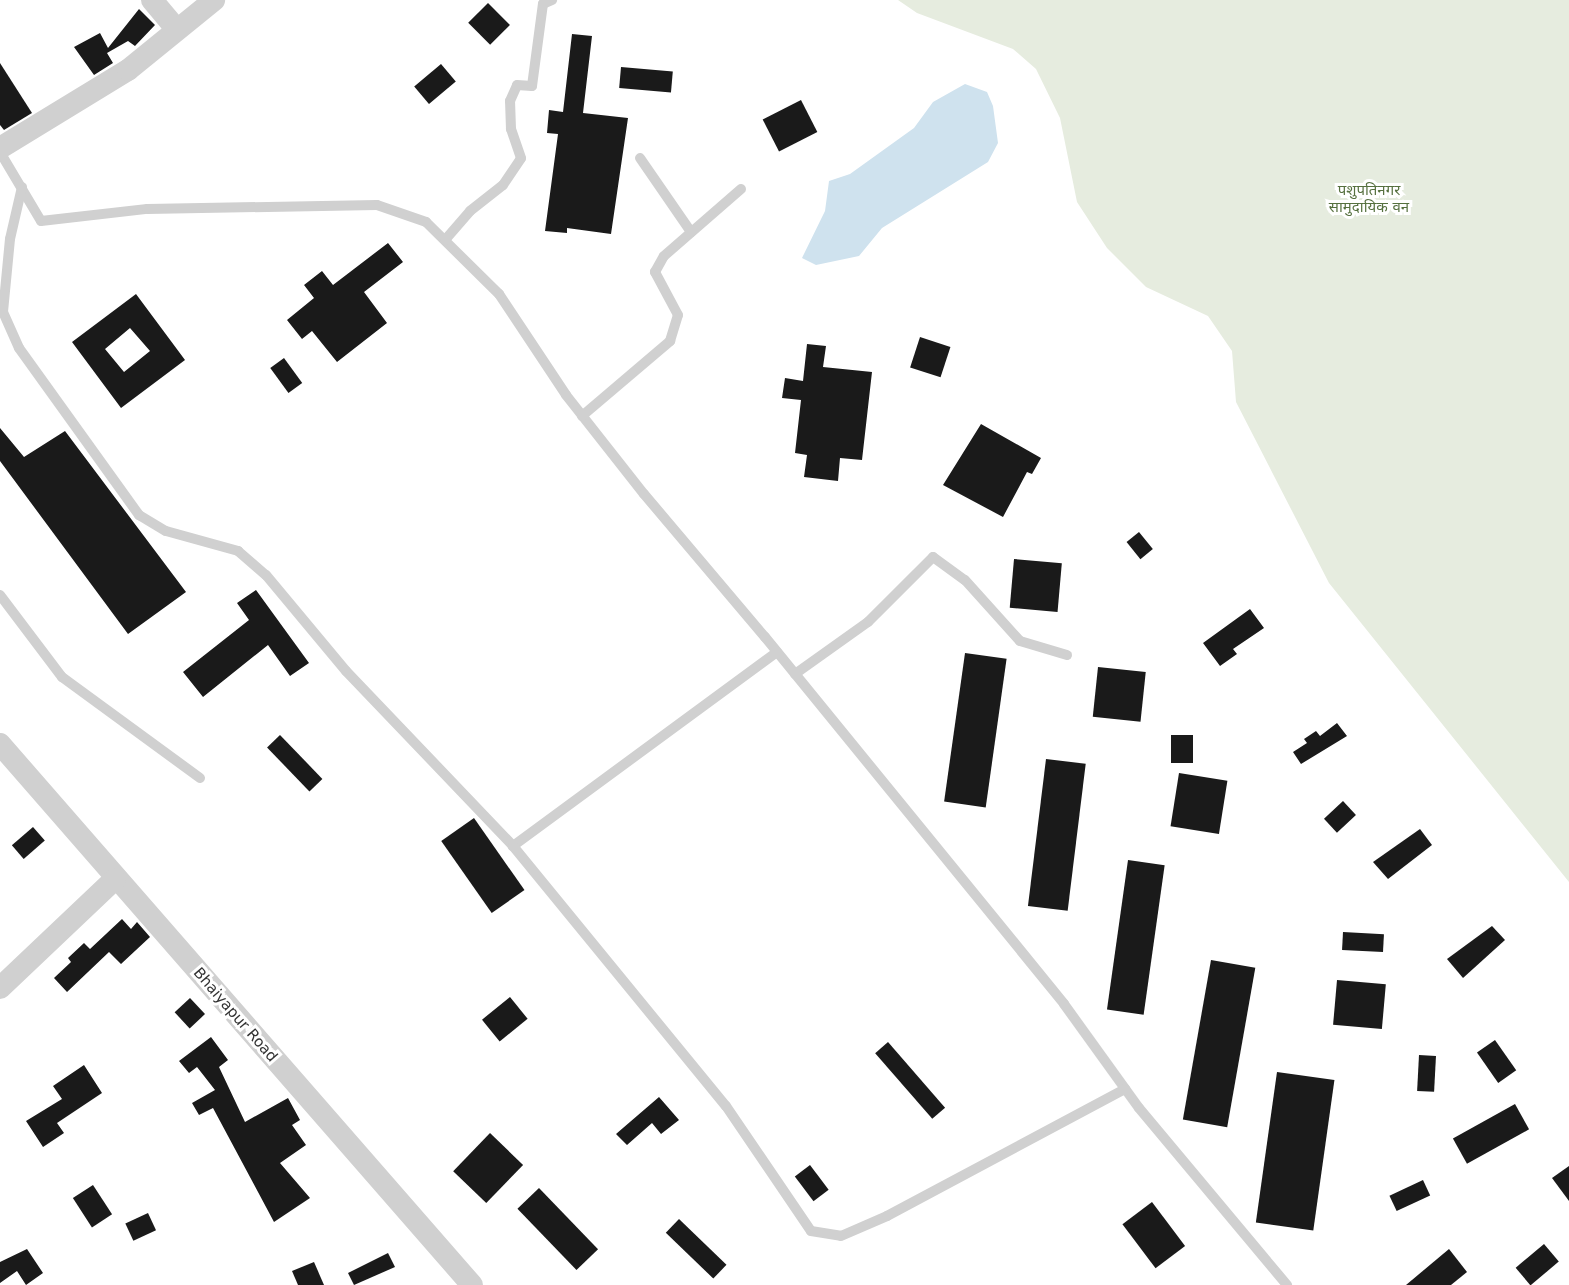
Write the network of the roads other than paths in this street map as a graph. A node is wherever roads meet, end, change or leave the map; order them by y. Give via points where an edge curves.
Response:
1 (152, 0) edge
2 (214, 0) edge
3 (552, 0) edge
4 (176, 29) junction
5 (0, 148) edge
6 (0, 152) edge
7 (640, 158) dead end
8 (22, 187) junction
9 (741, 189) dead end
10 (691, 232) junction
11 (445, 240) junction
12 (2, 314) edge
13 (582, 416) junction
14 (0, 596) edge
15 (777, 652) junction
16 (1067, 655) dead end
17 (795, 674) junction
18 (0, 744) edge
19 (200, 778) dead end
20 (513, 846) junction
21 (115, 879) junction
22 (0, 988) edge
23 (1125, 1089) junction
24 (472, 1285) edge
25 (1287, 1285) edge

1 - 4 street
2 - 4 street
3 - 11 lane via 543,4 532,86 517,85 510,101 511,129 521,158 503,185 470,211
4 - 5 street via 128,70
6 - 8 lane
7 - 10 lane
8 - 11 lane via 41,221 147,209 377,206 426,222
8 - 12 lane via 10,238
9 - 10 lane
10 - 13 lane via 664,256 655,272 678,315 670,341
11 - 13 lane via 499,294
12 - 20 lane via 19,348 140,515 166,531 238,551 266,575 346,671
13 - 15 lane
14 - 19 lane via 62,677
15 - 17 lane
15 - 20 lane
16 - 17 lane via 1020,641 964,580 933,558 868,622
17 - 23 lane via 1064,1004
18 - 21 street, Bhaiyapur Road
20 - 23 lane via 726,1106 811,1231 841,1236 887,1216
21 - 22 street
21 - 24 street, Bhaiyapur Road
23 - 25 lane

